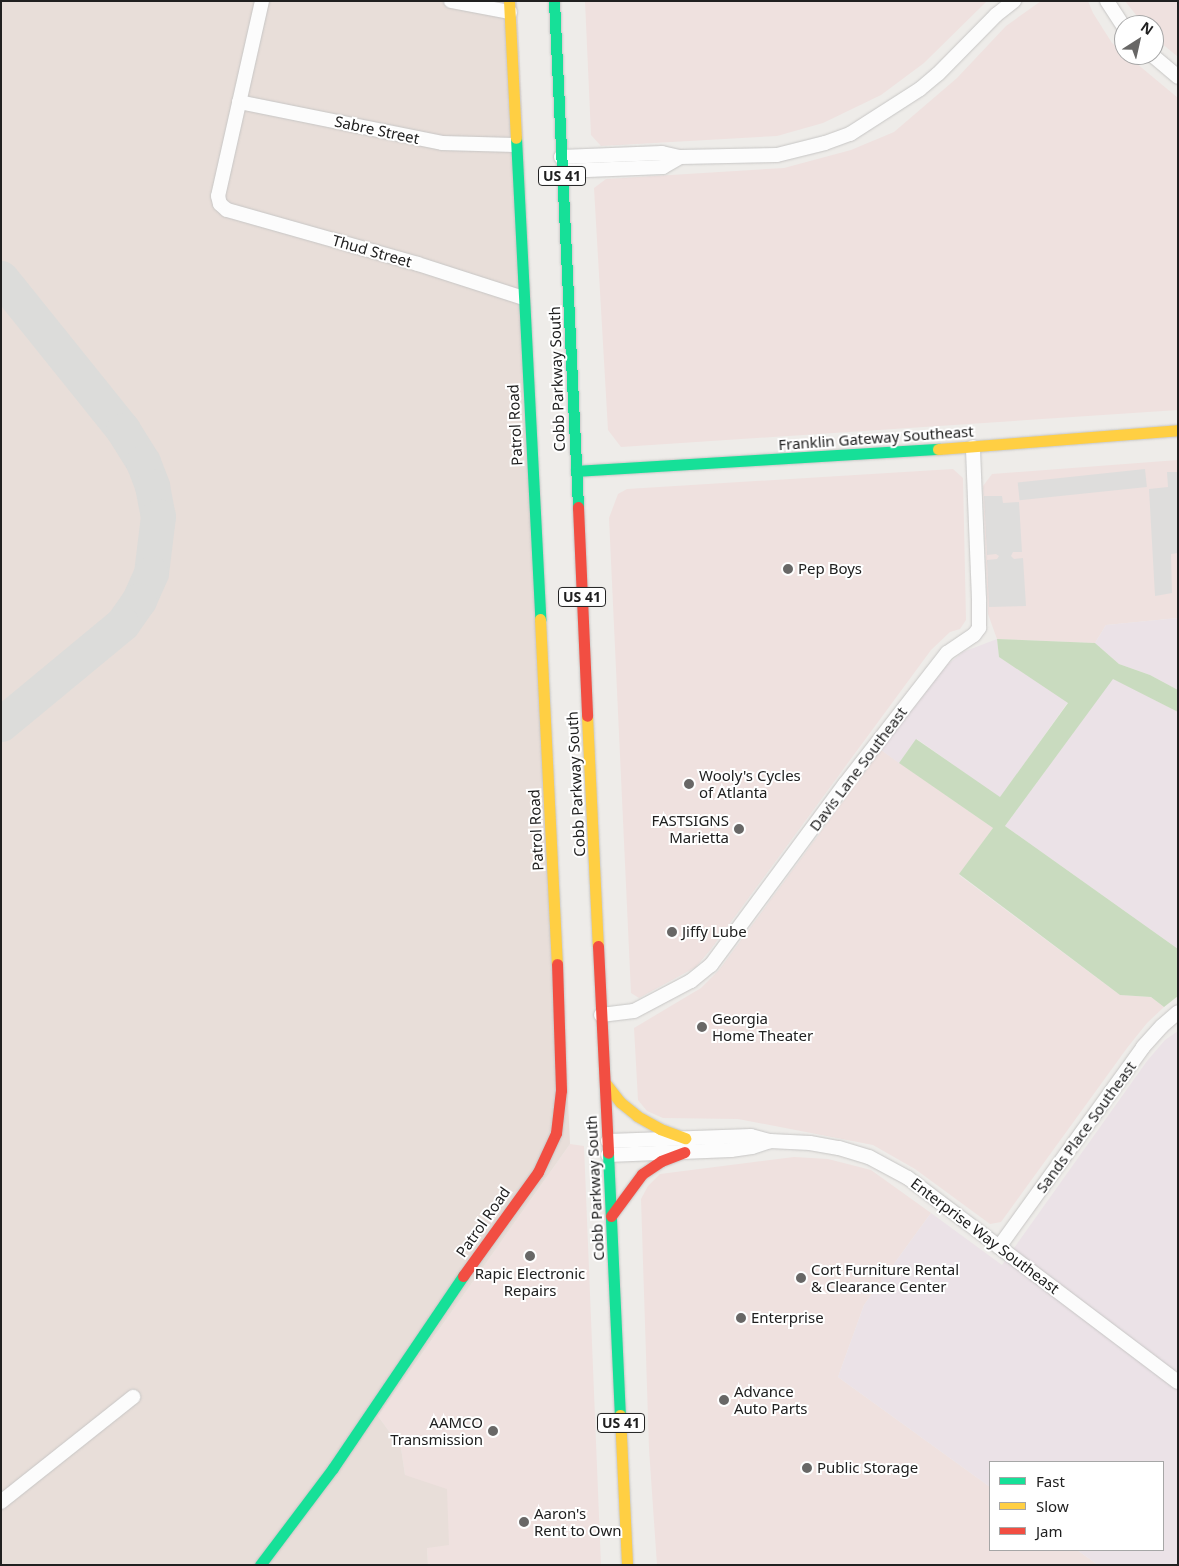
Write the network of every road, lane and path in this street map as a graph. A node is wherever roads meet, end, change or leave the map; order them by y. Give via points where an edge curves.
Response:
1 (262, 1) edge
2 (451, 1) edge
3 (554, 1) edge
4 (1014, 1) edge
5 (1107, 1) edge
6 (510, 7) edge
7 (1116, 15) edge
8 (1164, 65) edge
9 (1178, 77) edge
10 (240, 102) junction
11 (515, 145) junction
12 (562, 164) junction
13 (524, 298) junction
14 (1178, 430) edge
15 (973, 447) junction
16 (576, 471) junction
17 (1178, 1012) edge
18 (601, 1015) junction
19 (606, 1084) junction
20 (685, 1138) junction
21 (770, 1141) junction
22 (608, 1148) junction
23 (684, 1152) junction
24 (611, 1216) junction
25 (999, 1247) junction
26 (1178, 1382) edge
27 (133, 1397) dead end
28 (1, 1502) edge
29 (260, 1565) edge
30 (627, 1565) edge

1 - 10 street
2 - 6 street
3 - 12 street, Cobb Parkway South / US 41
4 - 12 street via 920,89 850,134 777,155 680,157 663,167
5 - 7 street
6 - 11 street, Patrol Road
8 - 9 street
10 - 11 street, Sabre Street via 442,143
10 - 13 street, Thud Street via 218,196 220,204 227,210
11 - 13 street, Patrol Road
12 - 16 street, Cobb Parkway South / US 41
13 - 29 street, Patrol Road via 557,961 561,1090 556,1133 538,1172 442,1306 333,1468
14 - 15 street, Franklin Gateway Southeast
15 - 16 street, Franklin Gateway Southeast
15 - 18 street, Davis Lane Southeast via 979,599 979,628 974,636 947,653 711,965 691,982 634,1011
16 - 18 street, Cobb Parkway South / US 41
17 - 25 street, Sands Place Southeast via 1143,1047
18 - 19 street, Cobb Parkway South / US 41
19 - 20 street via 637,1116
19 - 22 street, Cobb Parkway South / US 41
20 - 21 street, Enterprise Way Southeast via 751,1136
20 - 22 street, Enterprise Way Southeast
21 - 23 street, Enterprise Way Southeast via 731,1150
21 - 25 street, Enterprise Way Southeast via 810,1143 869,1157 908,1178
22 - 23 street, Enterprise Way Southeast
22 - 24 street, Cobb Parkway South / US 41
23 - 24 street via 661,1161 642,1174
24 - 30 street, Cobb Parkway South / US 41
25 - 26 street, Enterprise Way Southeast
27 - 28 street

